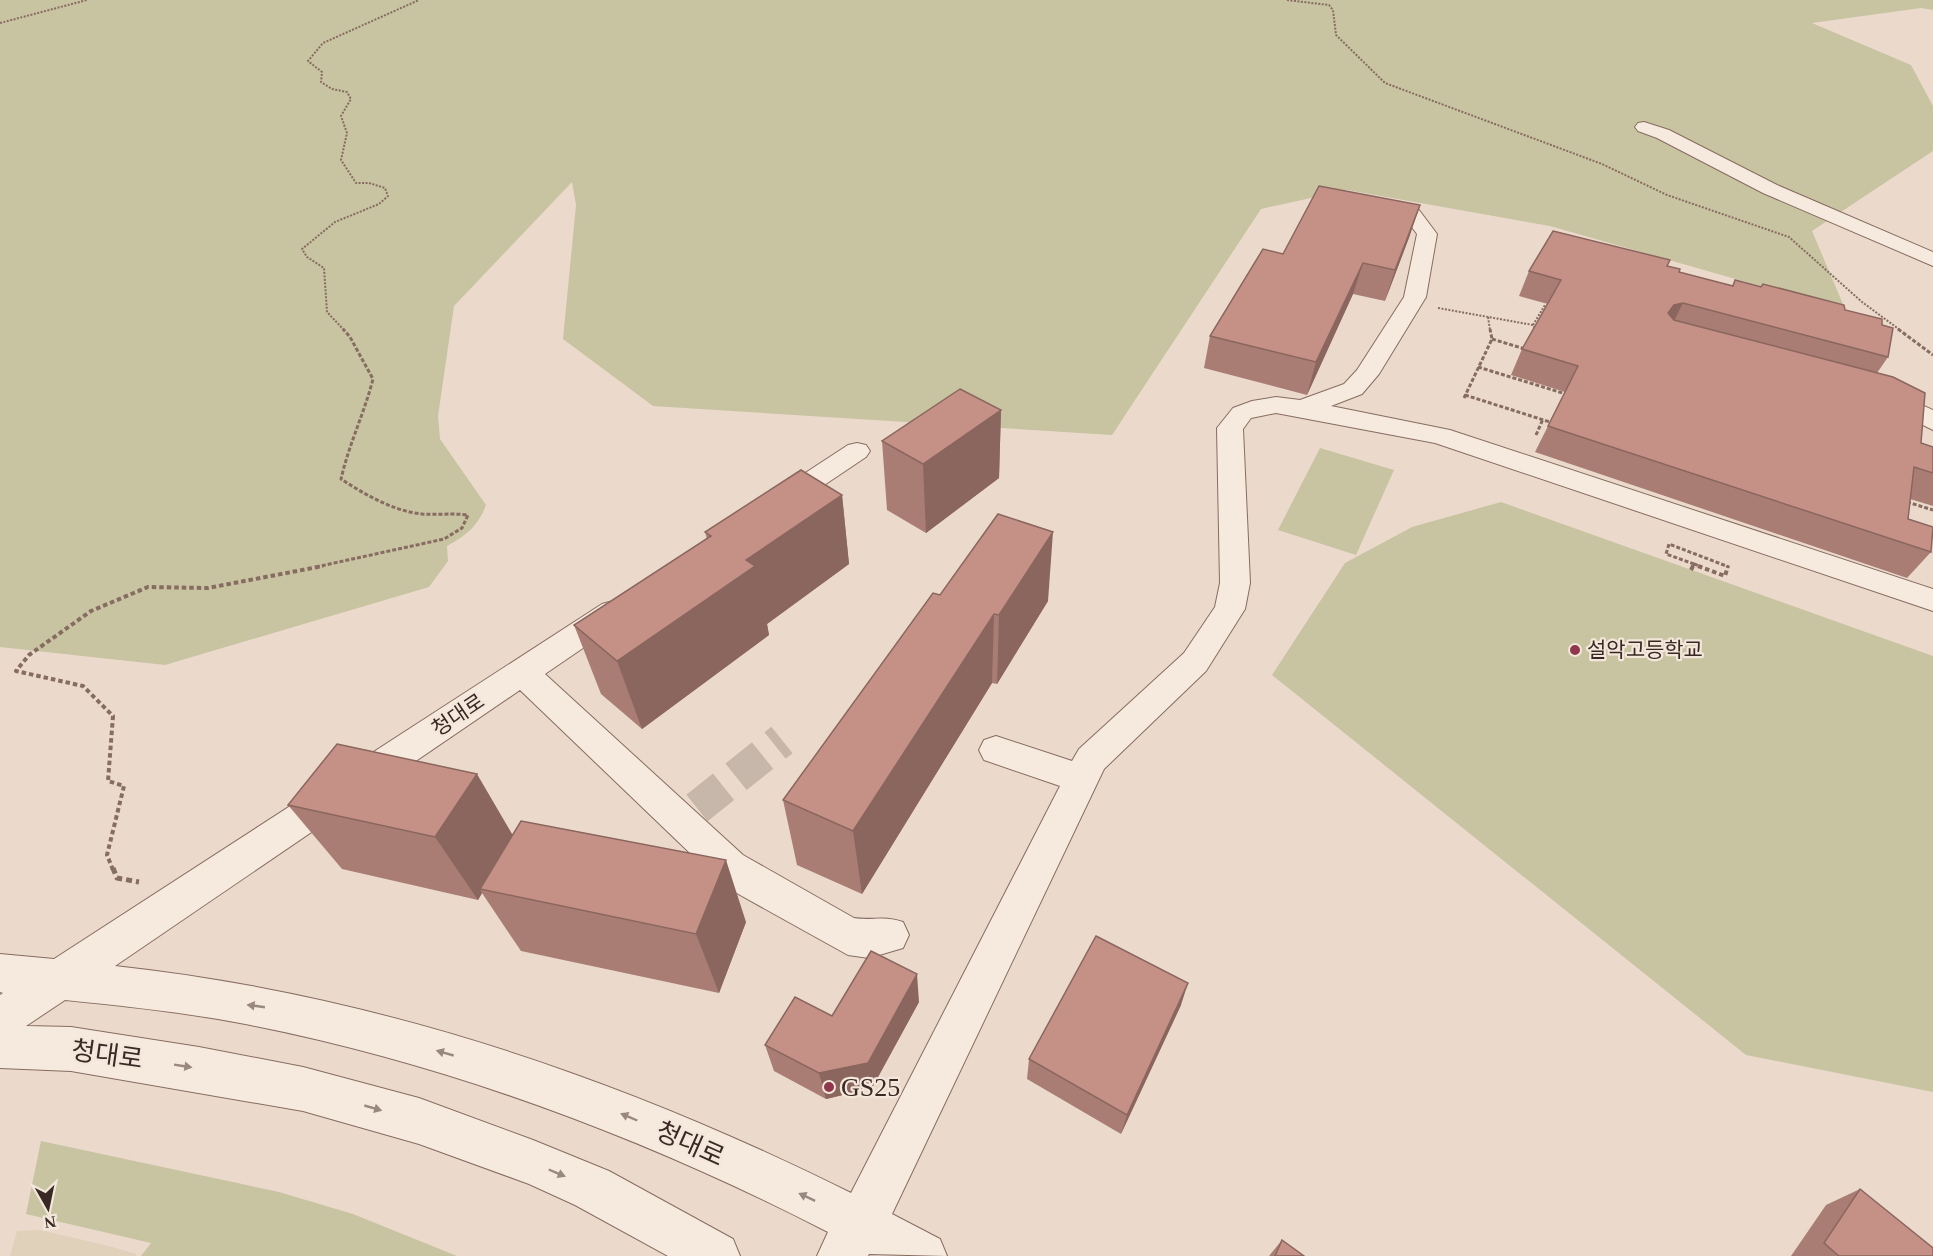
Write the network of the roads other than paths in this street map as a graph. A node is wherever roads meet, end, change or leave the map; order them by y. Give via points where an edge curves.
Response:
1 (1644, 127) dead end
2 (1412, 214) edge
3 (1933, 260) edge
4 (1858, 389) edge
5 (1302, 408) junction
6 (1933, 422) edge
7 (857, 451) dead end
8 (759, 516) edge
9 (640, 594) edge
10 (1933, 600) edge
11 (522, 672) junction
12 (996, 750) dead end
13 (1081, 779) junction
14 (889, 935) dead end
15 (0, 972) edge
16 (59, 980) junction
17 (0, 1019) edge
18 (0, 1047) edge
19 (850, 1239) edge
20 (716, 1256) edge
21 (923, 1256) edge

1 - 3 street via 1770,189
2 - 5 street via 1427,234 1415,297 1367,374 1353,389
4 - 6 street via 1900,402
5 - 10 street via 1449,439
5 - 13 street via 1262,406 1242,413 1230,428 1235,583 1230,609 1195,663 1091,759
7 - 8 street
9 - 11 street, 청대로
11 - 14 street via 689,814 747,879 848,936 869,939
11 - 16 street, 청대로
12 - 13 street
13 - 19 street via 877,1194
15 - 16 street, 청대로
16 - 17 street
19 -> 16 street, 청대로 via 717,1154 513,1073 269,1008
18 -> 20 street, 청대로 via 71,1049 199,1069 303,1089 418,1121 592,1188
19 - 21 street, 청대로

